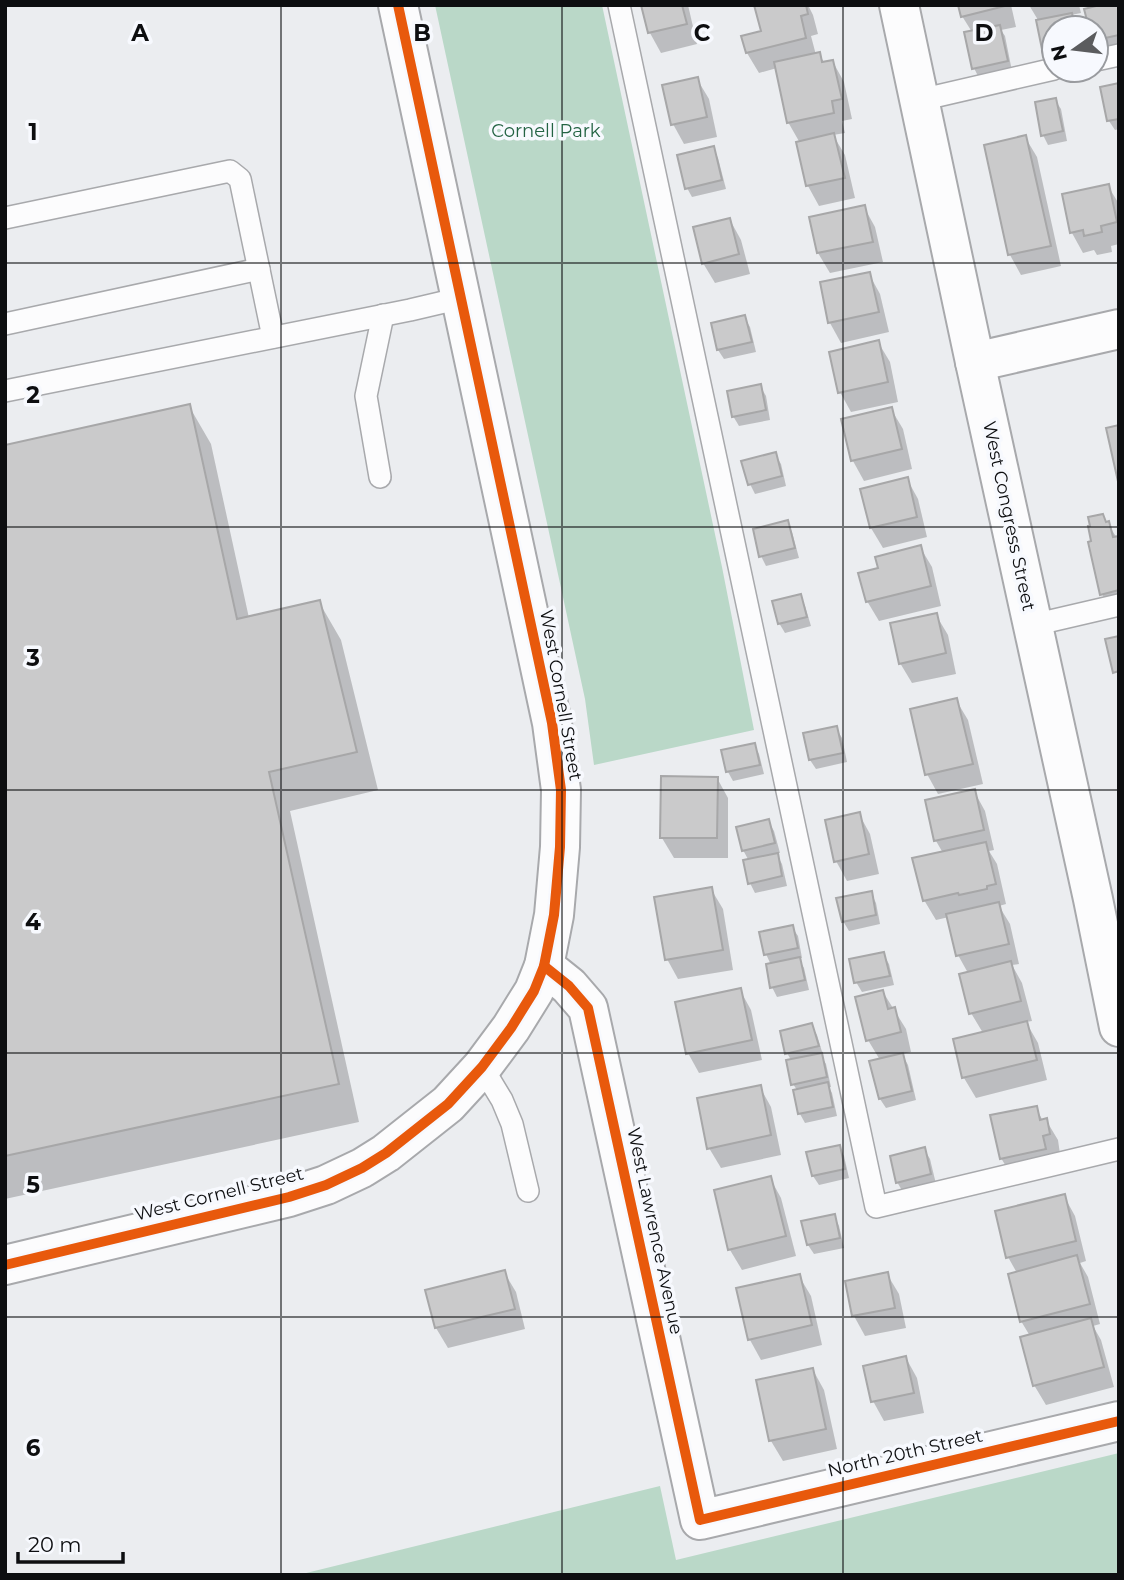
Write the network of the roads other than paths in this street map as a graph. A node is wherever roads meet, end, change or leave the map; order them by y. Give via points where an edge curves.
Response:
1 (398, 5) edge
2 (619, 5) edge
3 (900, 5) edge
4 (1040, 72) edge
5 (920, 100) junction
6 (5, 218) edge
7 (259, 268) junction
8 (461, 298) junction
9 (383, 315) junction
10 (5, 324) edge
11 (1119, 329) edge
12 (273, 337) junction
13 (975, 362) junction
14 (5, 391) edge
15 (380, 477) dead end
16 (1119, 605) edge
17 (1033, 625) junction
18 (1106, 896) edge
19 (544, 967) junction
20 (1119, 1027) edge
21 (482, 1068) junction
22 (1119, 1149) edge
23 (528, 1191) dead end
24 (5, 1265) edge
25 (1119, 1421) edge
26 (700, 1520) joint

1 - 8 street, West Cornell Street
2 - 22 lane via 876,1207
3 - 5 street, West Congress Street
4 - 5 lane
5 - 13 street, West Congress Street
6 - 7 lane via 230,171 240,179
7 - 10 lane
7 - 12 lane
8 - 9 lane
8 - 19 street, West Cornell Street via 557,757 560,847
9 - 12 lane
9 - 15 lane via 366,396
11 - 13 street
12 - 14 lane
13 - 17 street, West Congress Street
16 - 17 lane
17 - 18 street, West Congress Street
18 - 20 street, West Congress Street
19 - 21 street, West Cornell Street via 534,991
19 - 26 street, West Lawrence Avenue via 588,1008
21 - 23 lane via 512,1124
21 - 24 street, West Cornell Street via 448,1104 386,1153 326,1185
25 - 26 street, North 20th Street

